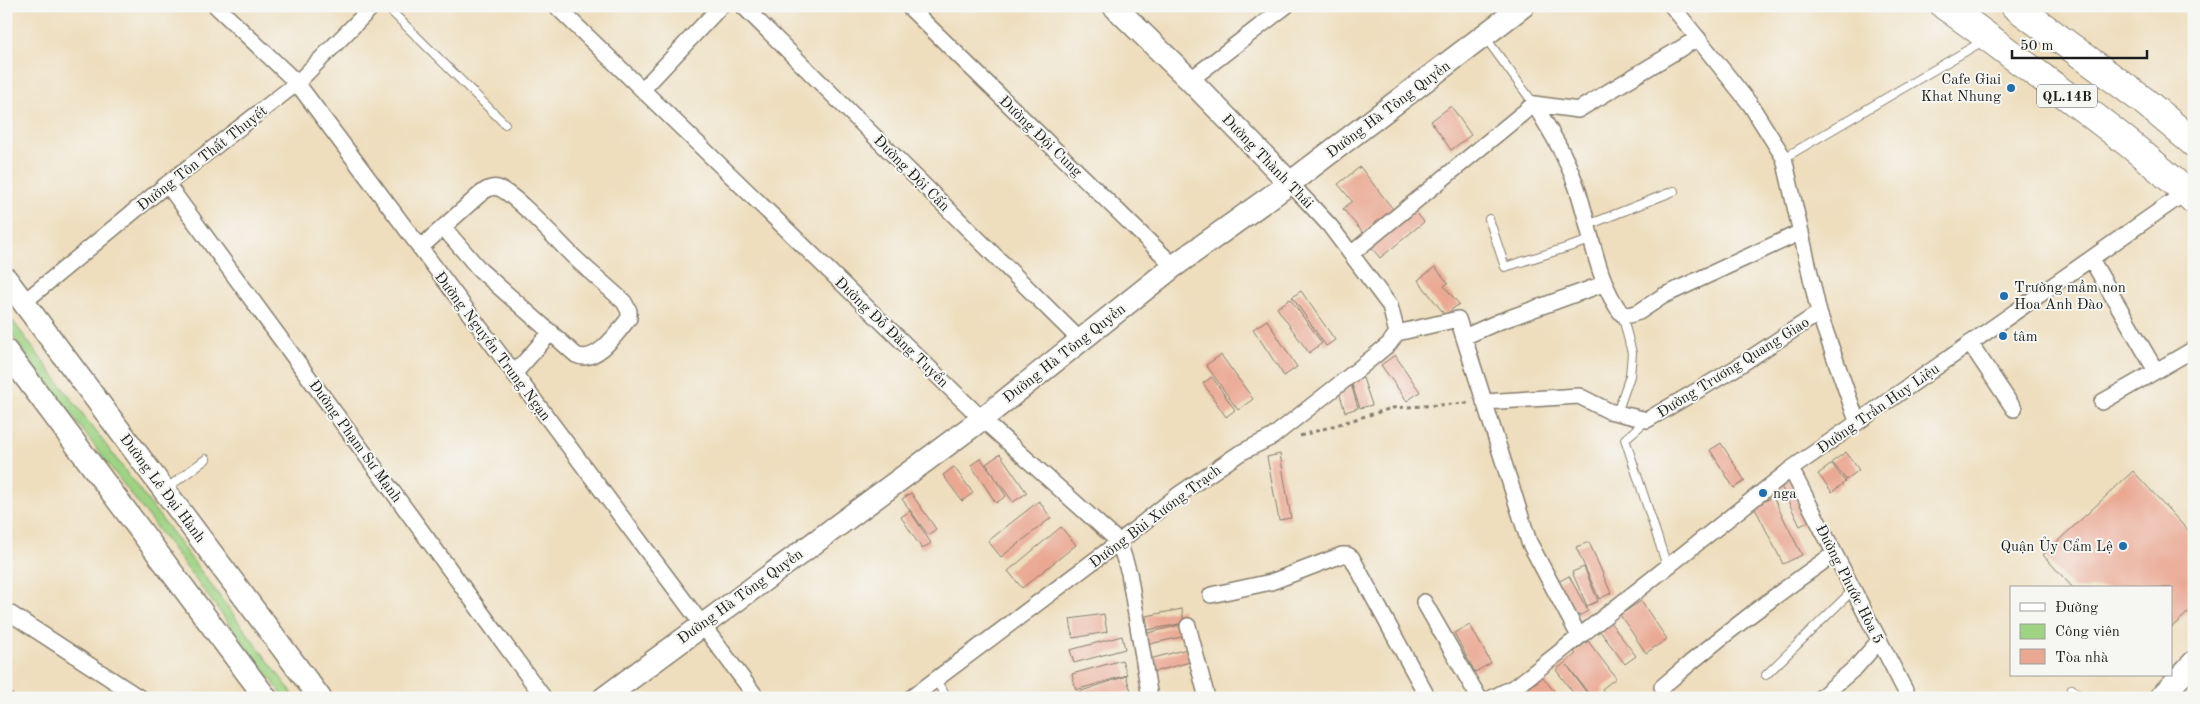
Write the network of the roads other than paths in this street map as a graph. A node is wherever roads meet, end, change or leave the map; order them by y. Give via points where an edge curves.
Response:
1 (216, 6) edge
2 (373, 6) edge
3 (386, 6) edge
4 (556, 6) edge
5 (721, 6) edge
6 (743, 6) edge
7 (908, 6) edge
8 (1114, 6) edge
9 (1286, 6) edge
10 (1523, 6) edge
11 (1672, 6) edge
12 (1944, 6) edge
13 (2015, 6) edge
14 (1484, 36) junction
15 (1990, 37) junction
16 (1698, 38) junction
17 (1190, 80) junction
18 (297, 83) junction
19 (643, 89) junction
20 (1534, 104) junction
21 (506, 124) dead end
22 (2194, 143) edge
23 (1784, 158) junction
24 (1290, 183) junction
25 (167, 184) junction
26 (1674, 191) dead end
27 (2190, 196) edge
28 (1489, 219) dead end
29 (443, 227) junction
30 (1590, 232) junction
31 (1801, 232) junction
32 (420, 248) junction
33 (1351, 254) junction
34 (2091, 259) junction
35 (1174, 266) junction
36 (6, 279) edge
37 (1606, 283) junction
38 (24, 302) junction
39 (1819, 313) junction
40 (1622, 314) junction
41 (551, 332) junction
42 (1397, 333) junction
43 (1464, 337) junction
44 (1080, 340) junction
45 (1970, 343) junction
46 (2194, 349) edge
47 (6, 351) edge
48 (2156, 371) junction
49 (514, 374) junction
50 (1484, 402) junction
51 (2102, 402) dead end
52 (2014, 409) dead end
53 (1617, 413) junction
54 (982, 419) junction
55 (1647, 420) junction
56 (1858, 421) junction
57 (206, 459) dead end
58 (1791, 469) junction
59 (164, 490) junction
60 (1119, 542) junction
61 (1834, 554) junction
62 (1667, 566) junction
63 (1853, 590) junction
64 (1211, 595) dead end
65 (1424, 602) dead end
66 (8, 612) dead end
67 (701, 625) junction
68 (1188, 626) dead end
69 (1579, 636) junction
70 (1879, 641) junction
71 (2194, 662) edge
72 (1766, 674) dead end
73 (935, 680) junction
74 (1662, 687) dead end
75 (2072, 689) dead end
76 (1522, 691) edge
77 (6, 696) edge
78 (10, 698) edge
79 (140, 698) edge
80 (266, 698) edge
81 (320, 698) edge
82 (544, 698) edge
83 (604, 698) edge
84 (756, 698) edge
85 (911, 698) edge
86 (947, 698) edge
87 (1150, 698) edge
88 (1207, 698) edge
89 (1428, 698) edge
90 (1479, 698) edge
91 (1492, 698) edge
92 (1820, 698) edge
93 (1909, 698) edge
94 (2080, 698) edge
95 (2160, 698) edge

1 - 18 street, Đường Nguyễn Trung Ngạn
2 - 18 street, Đường Tôn Thất Thuyết
3 - 21 lane
4 - 19 street, Đường Đỗ Đăng Tuyển
5 - 19 street
6 - 44 street, Đường Đội Cấn
7 - 35 street, Đường Đội Cung
8 - 17 street, Đường Thành Thái
9 - 17 street
10 - 14 street, Đường Hà Tông Quyền
11 - 16 street
12 - 15 highway, QL.14B
13 - 22 highway, QL.14B via 2144,101
14 - 20 lane
14 - 24 street, Đường Hà Tông Quyền
15 - 23 lane
15 - 27 highway, QL.14B via 2104,123
16 - 20 street via 1578,110
16 - 23 street via 1750,104
17 - 24 street, Đường Thành Thái
18 - 25 street, Đường Tôn Thất Thuyết
18 - 32 street, Đường Nguyễn Trung Ngạn
19 - 54 street, Đường Đỗ Đăng Tuyển
20 - 30 street via 1563,152
20 - 33 street
23 - 31 street
24 - 33 street, Đường Thành Thái
24 - 35 street, Đường Hà Tông Quyền
25 - 38 street, Đường Tôn Thất Thuyết
25 - 82 street, Đường Phạm Sư Mạnh
26 - 30 lane
27 - 34 street, Đường Trần Huy Liệu
28 - 30 lane via 1505,267
29 - 32 street
29 - 41 street via 480,270
29 - 41 street via 486,189 496,187 505,190 624,302 629,311 629,318 622,327 589,357 576,355
30 - 37 street
31 - 39 street
31 - 40 street via 1663,296 1639,312
32 - 49 street, Đường Nguyễn Trung Ngạn
33 - 42 street, Đường Thành Thái via 1390,306
34 - 45 street, Đường Trần Huy Liệu
34 - 48 street
35 - 44 street, Đường Hà Tông Quyền
36 - 38 street, Đường Lê Đại Hành
37 - 40 street
37 - 43 street
38 - 59 street, Đường Lê Đại Hành
39 - 55 street, Đường Trương Quang Giao via 1734,369
39 - 56 street
40 - 53 lane via 1632,353 1630,376
41 - 49 street
42 - 43 street via 1458,319
42 - 60 street, Đường Bùi Xương Trạch via 1389,344 1272,437 1240,453 1178,495
43 - 50 street
44 - 54 street, Đường Hà Tông Quyền
45 - 52 street
45 - 56 street, Đường Trần Huy Liệu
46 - 48 street
47 - 80 street
48 - 51 street
49 - 67 street, Đường Nguyễn Trung Ngạn
50 - 53 street via 1578,396
50 - 69 street via 1529,542
53 - 55 street
54 - 60 street, Đường Đỗ Đăng Tuyển
54 - 67 street, Đường Hà Tông Quyền
55 - 62 lane via 1624,439
56 - 58 street, Đường Trần Huy Liệu
57 - 59 lane
58 - 61 street, Đường Phước Hòa 5
58 - 62 street, Đường Trần Huy Liệu
59 - 81 street, Đường Lê Đại Hành
60 - 73 street, Đường Bùi Xương Trạch
60 - 87 street via 1129,573
61 - 63 street, Đường Phước Hòa 5
61 - 74 street via 1692,660
62 - 69 street, Đường Trần Huy Liệu
63 - 70 street, Đường Phước Hòa 5
63 - 72 lane
64 - 89 street via 1271,582 1348,555
65 - 90 street
66 - 79 street
67 - 83 street, Đường Hà Tông Quyền
67 - 84 street, Đường Nguyễn Trung Ngạn
68 - 88 street
69 - 76 street, Đường Trần Huy Liệu
70 - 92 street via 1856,667
70 - 93 street, Đường Phước Hòa 5
71 - 95 street
73 - 85 street, Đường Bùi Xương Trạch
73 - 86 lane
75 - 94 lane
76 - 91 street, Đường Trần Huy Liệu
77 - 78 lane

